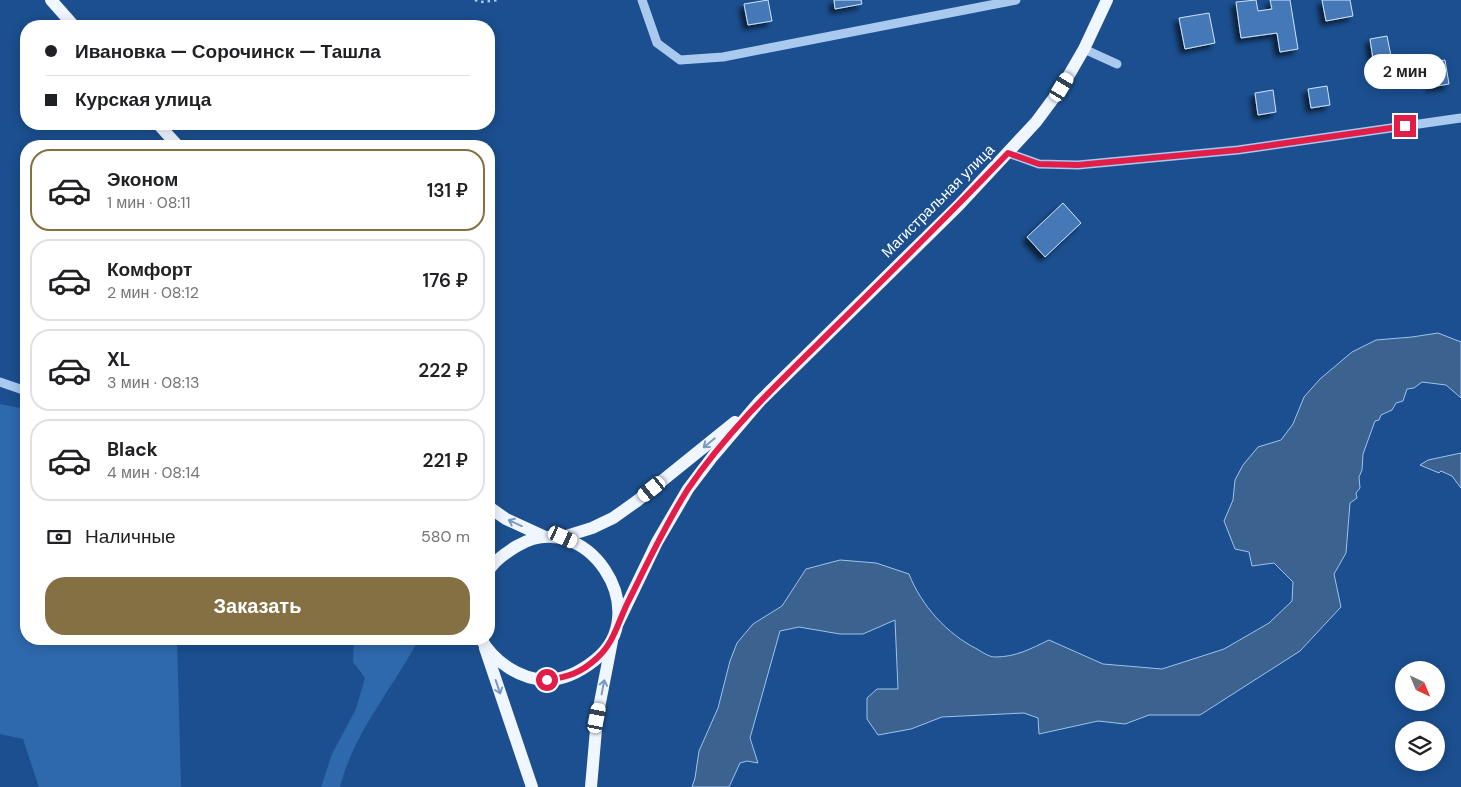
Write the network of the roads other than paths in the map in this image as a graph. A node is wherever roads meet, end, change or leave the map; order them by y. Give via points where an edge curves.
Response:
1 (51, 0) edge
2 (642, 0) edge
3 (1016, 0) edge
4 (1107, 0) edge
5 (69, 20) edge
6 (1084, 49) junction
7 (1117, 64) dead end
8 (1461, 118) edge
9 (163, 130) edge
10 (173, 140) edge
11 (1008, 153) junction
12 (0, 382) edge
13 (20, 389) edge
14 (760, 401) junction
15 (495, 511) edge
16 (543, 536) junction
17 (563, 537) junction
18 (495, 563) edge
19 (618, 623) junction
20 (612, 640) junction
21 (484, 645) edge
22 (486, 645) edge
23 (532, 787) edge
24 (591, 787) edge

1 - 5 main road
2 - 3 street via 657,43 680,60 723,57
4 - 6 main road, Магистральная улица
6 - 7 street
6 - 11 main road, Магистральная улица via 1062,87
8 - 11 street via 1238,150 1078,165 1039,164
9 - 10 main road
11 - 14 main road, Магистральная улица
12 - 13 street
14 -> 17 main road, Магистральная улица via 613,518
14 - 19 main road, Магистральная улица via 688,489 657,542
16 -> 15 main road
16 - 17 main road
16 - 18 main road via 524,542
17 - 19 main road via 592,555 604,569 618,601
19 - 20 main road, Магистральная улица
20 - 22 main road via 598,658 582,670 566,678 547,680 512,670
24 -> 20 main road via 597,718
21 -> 23 main road

